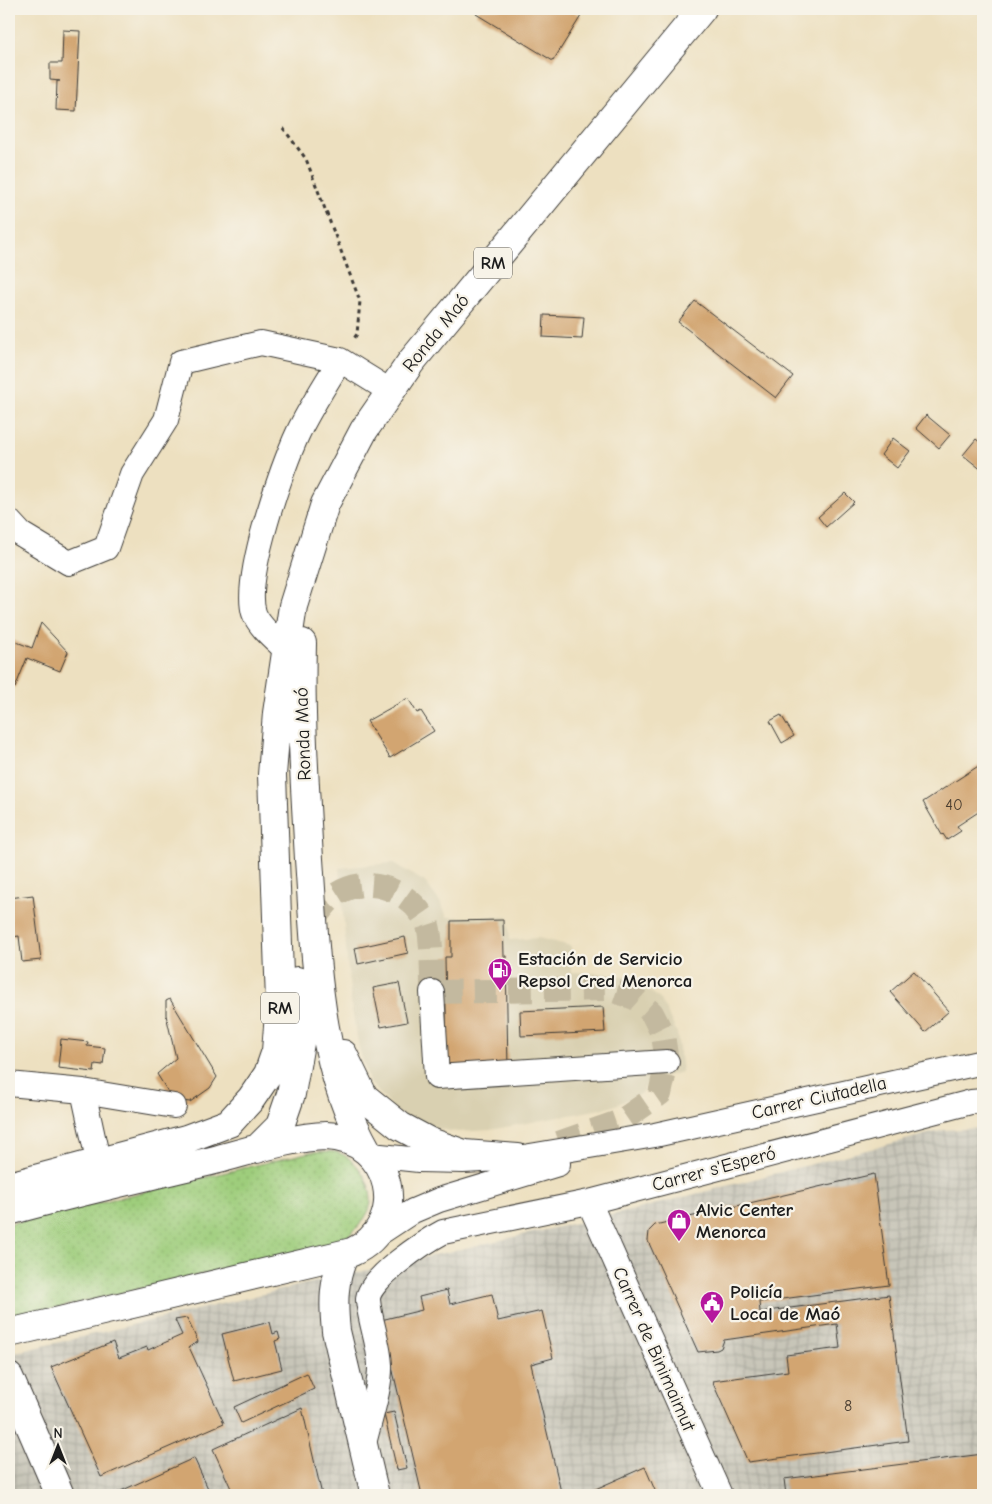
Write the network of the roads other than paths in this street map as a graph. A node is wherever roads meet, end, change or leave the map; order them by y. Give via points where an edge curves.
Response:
1 (702, 9) edge
2 (340, 360) junction
3 (390, 391) junction
4 (9, 521) edge
5 (314, 536) junction
6 (286, 650) junction
7 (317, 963) junction
8 (432, 992) dead end
9 (667, 1062) dead end
10 (983, 1062) edge
11 (9, 1084) edge
12 (83, 1091) junction
13 (983, 1101) edge
14 (174, 1106) dead end
15 (655, 1135) junction
16 (257, 1150) junction
17 (370, 1154) junction
18 (518, 1158) junction
19 (98, 1160) junction
20 (9, 1186) edge
21 (589, 1202) junction
22 (9, 1211) edge
23 (356, 1248) junction
24 (9, 1333) edge
25 (9, 1377) edge
26 (364, 1444) junction
27 (60, 1495) edge
28 (375, 1495) edge
29 (720, 1495) edge

1 - 3 main road, Ronda Maó / RM
2 - 3 street
2 - 4 street via 261,343 181,362 166,420 132,474 106,548 70,563 21,534
2 - 6 street via 298,433 268,514 252,581 254,613
3 - 5 main road, Ronda Maó / RM via 339,474
5 - 6 main road, Ronda Maó / RM via 293,606
5 - 7 main road, Ronda Maó / RM via 303,597 300,715
6 - 16 main road, RM via 286,797 300,1043 280,1126
6 - 19 main road, RM via 272,775 280,1002 276,1052 268,1074 229,1123 186,1139
7 - 17 main road, RM via 329,1045 341,1096 352,1125
7 - 18 main road, RM via 334,1029 350,1072 364,1097 400,1126 430,1142 464,1154
8 - 9 street via 437,1077
10 - 15 street, Carrer Ciutadella
11 - 12 street
12 - 14 street
12 - 19 street
13 - 21 street, Carrer s'Esperó
15 - 18 street, Carrer Ciutadella
15 - 23 street, Carrer Ciutadella via 439,1200 413,1211
16 - 17 main road, RM via 326,1136 345,1139
16 - 22 main road, RM
17 - 18 street, Carrer Ciutadella via 419,1160
17 - 23 main road, RM via 382,1167 387,1181 388,1207 380,1228
19 - 20 main road, RM
21 - 26 street, Carrer s'Esperó via 443,1232 423,1243 374,1285 368,1298 380,1366
21 - 29 street, Carrer de Binimaimut
23 - 24 main road
23 - 26 main road, RM via 338,1269 333,1308
25 - 27 main road
26 - 28 main road, RM

